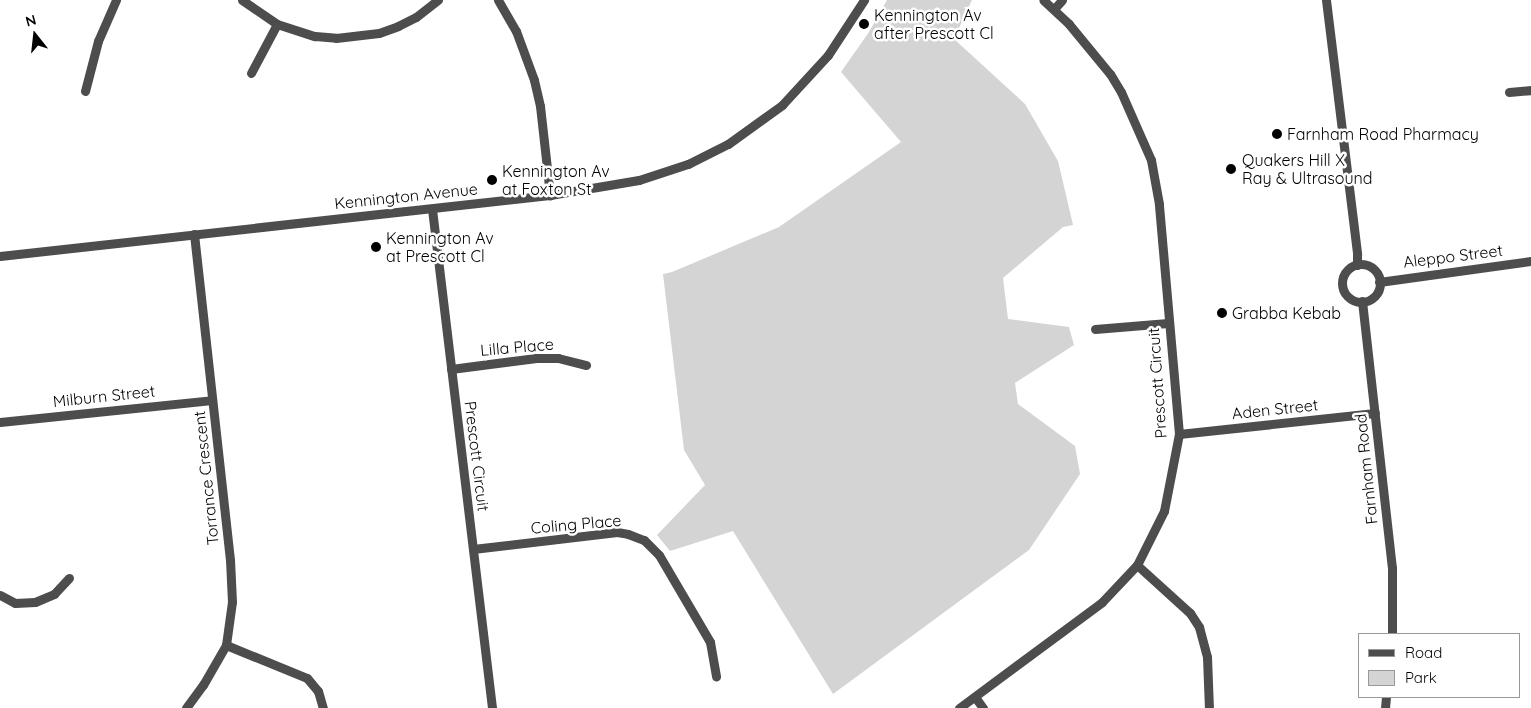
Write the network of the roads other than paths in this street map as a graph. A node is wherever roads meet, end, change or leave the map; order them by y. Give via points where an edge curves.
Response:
1 (116, 0) edge
2 (242, 0) edge
3 (438, 0) edge
4 (498, 0) edge
5 (864, 0) edge
6 (1043, 0) edge
7 (1062, 0) edge
8 (1326, 0) edge
9 (1054, 9) junction
10 (277, 24) junction
11 (250, 73) dead end
12 (1531, 90) edge
13 (86, 91) dead end
14 (1509, 92) dead end
15 (550, 195) junction
16 (432, 209) junction
17 (194, 234) junction
18 (0, 256) edge
19 (1531, 261) edge
20 (1357, 265) junction
21 (1379, 282) junction
22 (1362, 301) junction
23 (1168, 323) junction
24 (1095, 329) dead end
25 (586, 365) dead end
26 (451, 369) junction
27 (212, 400) junction
28 (1375, 413) junction
29 (0, 422) edge
30 (1179, 434) junction
31 (473, 549) junction
32 (1136, 565) junction
33 (69, 578) dead end
34 (0, 596) edge
35 (1392, 633) edge
36 (226, 645) junction
37 (716, 676) dead end
38 (975, 697) junction
39 (186, 708) edge
40 (323, 708) edge
41 (492, 708) edge
42 (959, 708) edge
43 (983, 708) edge
44 (1209, 708) edge

1 - 13 street via 98,41
2 - 10 street
3 - 10 street via 398,26 358,36 315,36
4 - 15 street via 516,31 534,80
5 - 15 street, Kennington Avenue via 828,56 804,84 768,116 728,144 688,164 639,180
6 - 9 street, Prescott Circuit
7 - 9 street
8 - 20 street
9 - 23 street, Prescott Circuit via 1110,74 1151,160 1159,204
10 - 11 street
12 - 14 street
15 - 16 street, Kennington Avenue
16 - 17 street, Kennington Avenue
16 - 26 street, Prescott Circuit
17 - 18 street, Kennington Avenue
17 - 27 street, Torrance Crescent
19 - 21 street, Aleppo Street
20 - 21 street via 1372,268
20 - 22 street via 1348,269 1342,283 1350,298
21 - 22 street via 1376,293
22 - 28 street, Farnham Road
23 - 24 street
23 - 30 street, Prescott Circuit
25 - 26 street, Lilla Place via 558,358 536,358
26 - 31 street, Prescott Circuit
27 - 29 street, Milburn Street
27 - 36 street, Torrance Crescent via 230,560 232,602
28 - 30 street, Aden Street
28 - 35 street, Farnham Road via 1392,568
30 - 32 street, Prescott Circuit via 1164,511
31 - 37 street, Coling Place via 617,532 644,540 659,556 710,642
31 - 41 street, Prescott Circuit
32 - 38 street, Prescott Circuit via 1102,602
32 - 44 street via 1190,613 1199,627 1207,657
33 - 34 street via 54,594 35,602 15,602
36 - 39 street, Torrance Crescent
36 - 40 street via 307,678 318,691
38 - 42 street, Prescott Circuit
38 - 43 street

